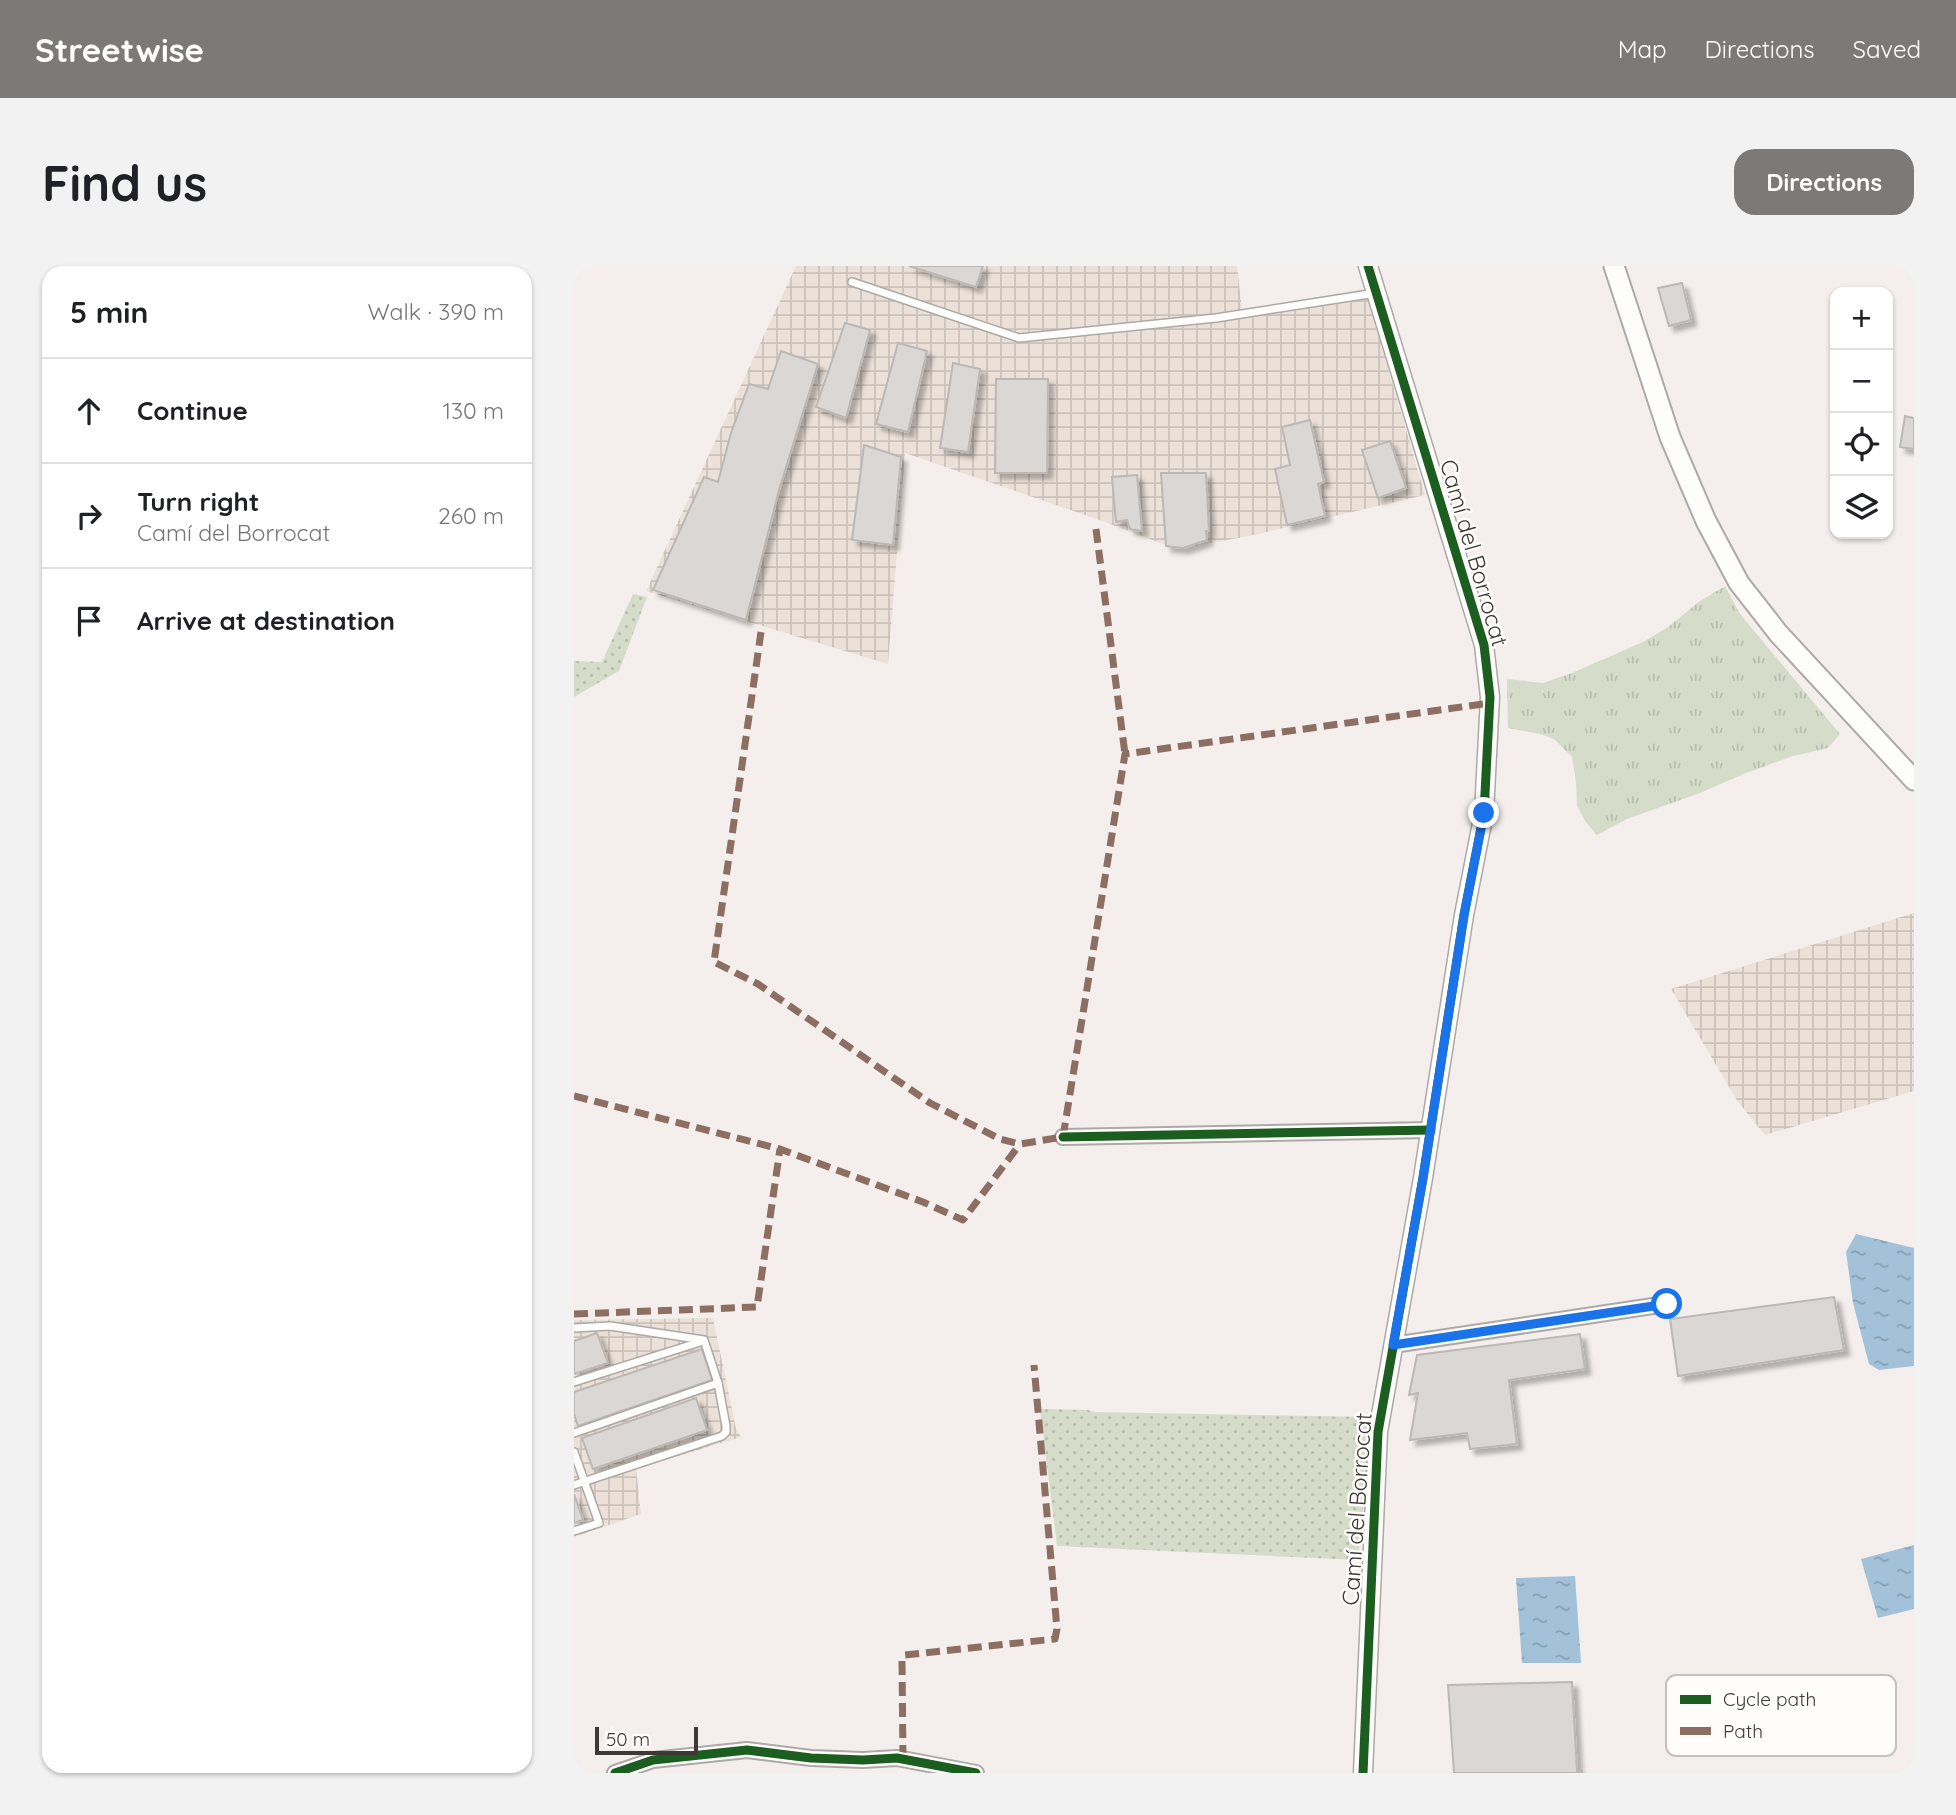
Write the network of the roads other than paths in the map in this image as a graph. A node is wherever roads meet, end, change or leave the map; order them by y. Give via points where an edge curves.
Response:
1 (1368, 266) edge
2 (1614, 266) edge
3 (852, 282) dead end
4 (1376, 293) junction
5 (1914, 780) edge
6 (1431, 1130) junction
7 (1063, 1137) dead end
8 (1667, 1304) dead end
9 (574, 1328) edge
10 (704, 1340) junction
11 (1393, 1345) junction
12 (574, 1382) edge
13 (718, 1383) junction
14 (574, 1433) edge
15 (574, 1452) edge
16 (585, 1481) junction
17 (574, 1485) edge
18 (574, 1531) edge
19 (615, 1773) edge
20 (976, 1773) edge
21 (1363, 1773) edge

1 - 4 street, Camí del Borrocat
2 - 5 main road via 1670,437 1739,583 1778,633
3 - 4 lane via 1019,338 1216,318
4 - 6 street, Camí del Borrocat via 1484,645 1490,697 1484,813
6 - 7 street
6 - 11 street, Camí del Borrocat
8 - 11 street
9 - 10 lane via 610,1326
10 - 12 lane
10 - 13 lane
11 - 21 street, Camí del Borrocat via 1378,1432
13 - 14 lane
13 - 16 lane via 726,1426 722,1436
15 - 16 lane
16 - 17 lane
16 - 18 lane via 598,1523
19 - 20 street via 653,1760 747,1750 811,1758 897,1758

